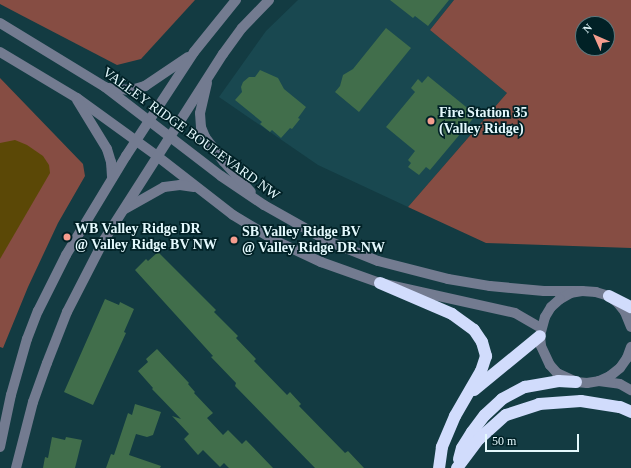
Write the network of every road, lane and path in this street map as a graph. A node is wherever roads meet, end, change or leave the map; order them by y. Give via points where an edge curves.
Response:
1 (236, 0) edge
2 (269, 0) edge
3 (0, 23) edge
4 (0, 52) edge
5 (194, 52) junction
6 (209, 75) junction
7 (105, 87) junction
8 (77, 98) junction
9 (149, 120) junction
10 (170, 136) junction
11 (136, 140) junction
12 (157, 156) junction
13 (112, 178) junction
14 (196, 188) junction
15 (264, 205) junction
16 (121, 212) junction
17 (380, 283) junction
18 (582, 291) junction
19 (609, 296) junction
20 (631, 307) edge
21 (631, 327) edge
22 (540, 332) junction
23 (631, 347) edge
24 (599, 381) junction
25 (576, 382) junction
26 (631, 390) edge
27 (467, 396) junction
28 (631, 412) edge
29 (0, 447) edge
30 (16, 468) edge
31 (439, 468) edge
32 (457, 468) edge

1 - 5 street
2 - 6 street via 234,38
3 - 7 street, VALLEY RIDGE BOULEVARD NW
4 - 8 street
5 - 7 street via 145,86 131,90
5 - 9 street
6 - 10 street
6 - 15 street via 200,113 205,137 224,162
7 - 9 street, VALLEY RIDGE BOULEVARD NW
8 - 11 street
8 - 13 street via 107,149
9 - 10 street, VALLEY RIDGE BOULEVARD NW
9 - 11 street
10 - 12 street
10 - 15 street, VALLEY RIDGE BOULEVARD NW
11 - 12 street
11 - 13 street
12 - 14 street
12 - 16 street
13 - 29 street via 66,255 38,311 19,364
14 - 16 street via 180,185 164,187
14 - 17 street via 233,215 276,241 321,262
15 - 18 street, VALLEY RIDGE BOULEVARD NW via 328,241 378,261 490,286 544,291
16 - 30 street via 88,270 58,333 33,402
17 - 22 street via 515,313
17 - 27 highway via 452,314 474,330 482,342 486,356
18 - 19 street, VALLEY RIDGE BOULEVARD NW
18 - 22 street via 560,299 544,317
19 - 20 highway
19 - 21 street via 625,312
22 - 25 street via 541,346 550,365 557,373
22 - 27 highway
23 - 24 street via 620,368
24 - 25 street
24 - 26 street via 620,384
25 - 32 highway via 558,381 525,387 502,399 472,432 462,448
27 - 31 highway via 442,447
28 - 32 highway via 620,407 581,401 538,404 506,415 479,438

